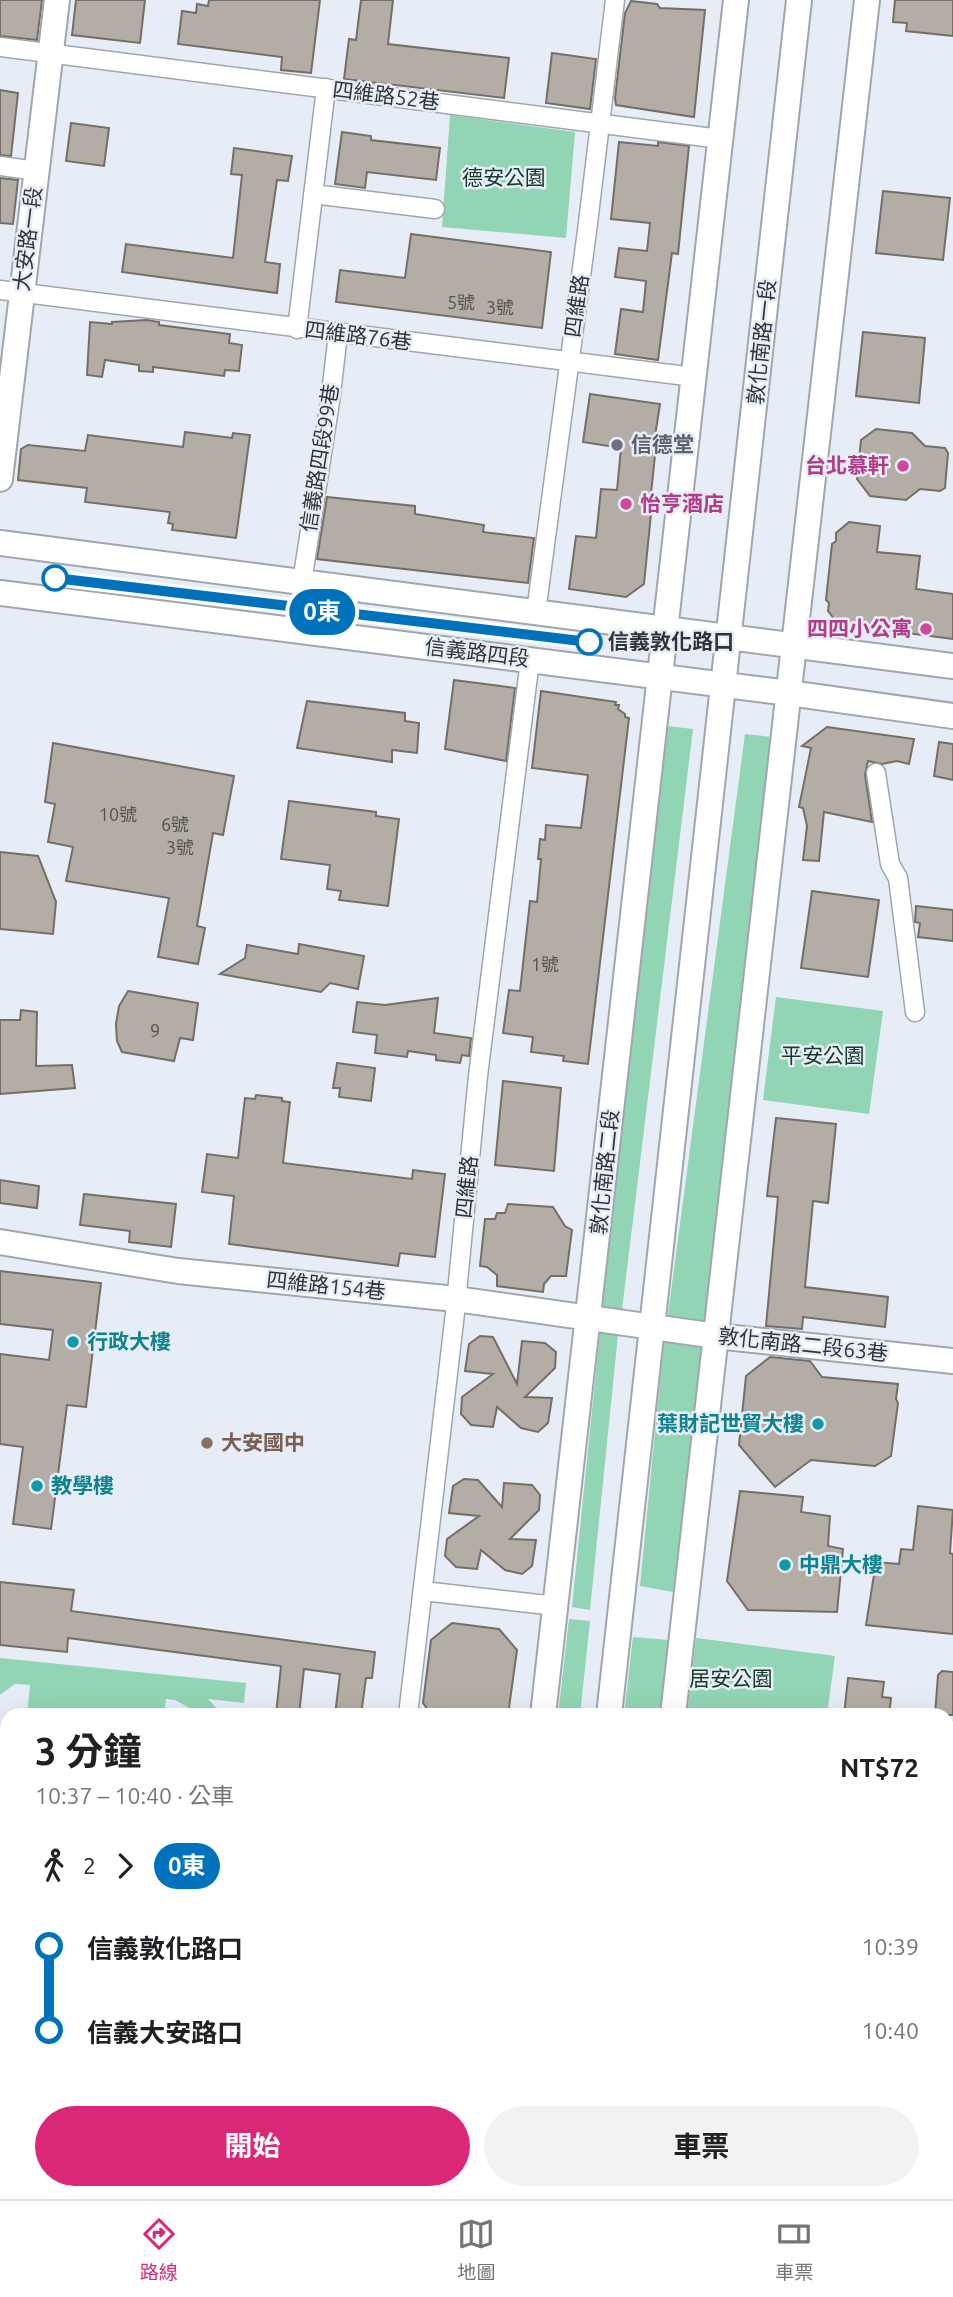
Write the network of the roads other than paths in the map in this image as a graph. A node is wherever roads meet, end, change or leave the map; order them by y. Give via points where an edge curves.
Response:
1 (57, 0) edge
2 (615, 0) edge
3 (736, 0) edge
4 (799, 0) edge
5 (867, 0) edge
6 (0, 47) edge
7 (51, 53) junction
8 (326, 88) junction
9 (600, 123) junction
10 (721, 139) junction
11 (0, 166) edge
12 (37, 171) junction
13 (313, 194) junction
14 (435, 209) dead end
15 (11, 291) edge
16 (297, 329) junction
17 (338, 334) junction
18 (570, 359) junction
19 (694, 377) junction
20 (0, 479) edge
21 (0, 543) edge
22 (302, 582) junction
23 (0, 593) edge
24 (536, 612) junction
25 (667, 629) junction
26 (728, 637) junction
27 (794, 645) junction
28 (530, 660) junction
29 (953, 666) edge
30 (661, 676) junction
31 (722, 685) junction
32 (789, 693) junction
33 (953, 716) edge
34 (877, 774) dead end
35 (915, 1012) dead end
36 (0, 1241) edge
37 (456, 1299) junction
38 (589, 1317) junction
39 (653, 1327) junction
40 (716, 1336) junction
41 (953, 1361) edge
42 (424, 1591) junction
43 (556, 1606) junction
44 (409, 1708) edge
45 (544, 1708) edge
46 (610, 1708) edge
47 (674, 1708) edge

1 - 7 main road, 大安路一段
2 - 9 street, 四維路
3 - 10 main road
4 - 26 main road, 敦化南路一段
5 - 27 main road
6 - 7 street, 四維路52巷
7 - 8 street, 四維路52巷
7 - 12 main road, 大安路一段
8 - 9 street, 四維路52巷
8 - 13 street
9 - 10 street, 四維路52巷
9 - 18 street, 四維路
10 - 19 main road
11 - 12 street
12 - 15 main road, 大安路一段
13 - 14 street
13 - 16 street
15 - 16 street, 四維路76巷
15 - 20 main road, 大安路一段
16 - 17 street, 四維路76巷
17 - 18 street, 四維路76巷
17 - 22 street, 信義路四段99巷
18 - 19 street, 四維路76巷
18 - 24 street, 四維路
19 - 25 main road
21 - 22 main road
22 - 24 main road
23 - 28 main road, 信義路四段
24 - 25 main road
25 - 26 main road
25 - 30 main road, 敦化南路二段
26 - 27 main road
26 - 31 main road, 敦化南路一段
27 - 29 main road
27 - 32 main road
28 - 30 main road, 信義路四段
28 - 37 street, 四維路
30 - 31 main road, 信義路四段
30 - 38 main road, 敦化南路二段
31 - 32 main road, 信義路四段
31 - 39 main road
32 - 33 main road, 信義路四段
32 - 40 main road
34 - 35 street via 890,863 898,878
36 - 37 main road, 四維路154巷 via 178,1270
37 - 38 main road, 四維路154巷
37 - 42 street, 四維路
38 - 39 main road, 四維路154巷
38 - 43 main road, 敦化南路二段
39 - 40 main road, 敦化南路二段63巷
39 - 46 main road
40 - 41 main road, 敦化南路二段63巷
40 - 47 main road
42 - 43 street
42 - 44 street, 四維路
43 - 45 main road, 敦化南路二段

